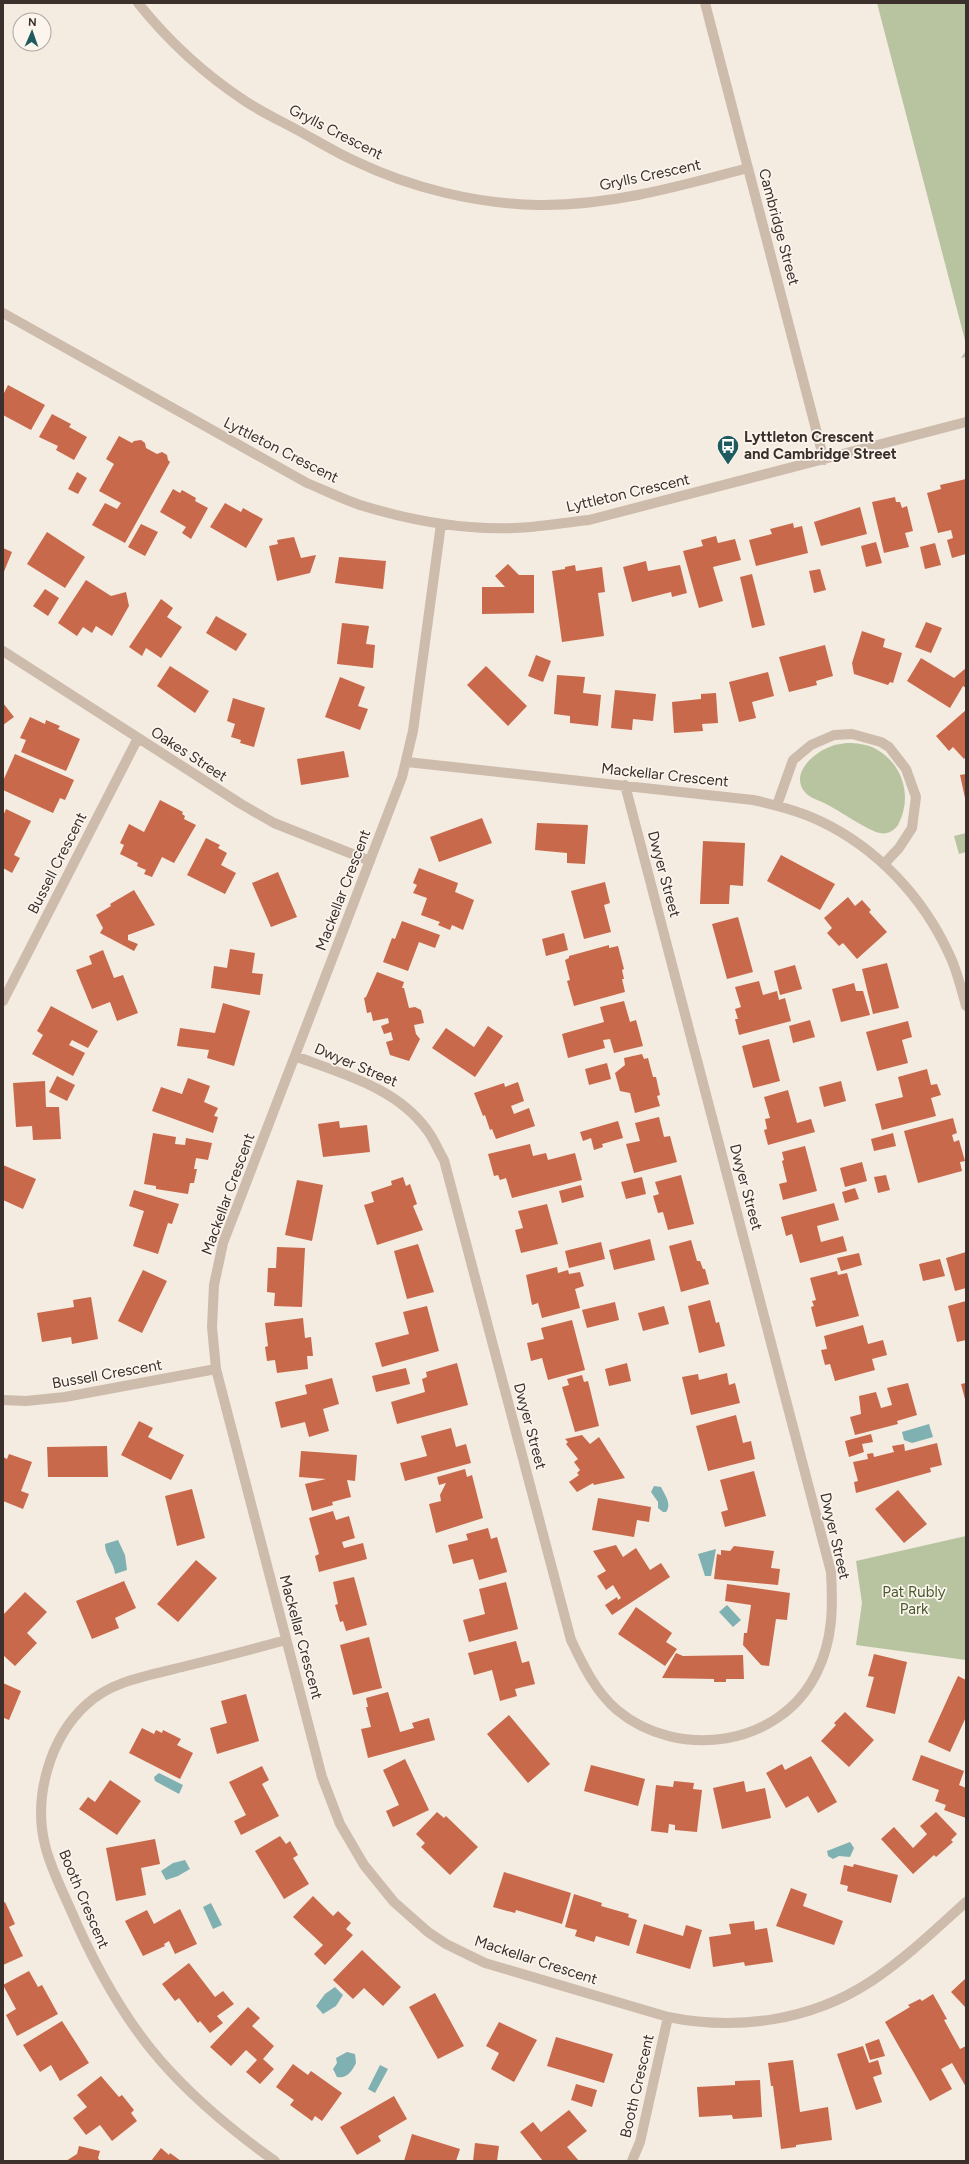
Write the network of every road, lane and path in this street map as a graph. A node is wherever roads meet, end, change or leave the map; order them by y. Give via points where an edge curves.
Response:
1 (138, 3) edge
2 (705, 3) edge
3 (748, 168) junction
4 (3, 313) edge
5 (966, 422) edge
6 (824, 460) junction
7 (441, 524) junction
8 (3, 650) edge
9 (138, 738) junction
10 (407, 762) junction
11 (625, 785) junction
12 (777, 805) junction
13 (370, 861) junction
14 (884, 864) junction
15 (3, 1001) edge
16 (966, 1006) edge
17 (295, 1056) junction
18 (216, 1369) junction
19 (3, 1400) edge
20 (286, 1640) junction
21 (966, 1902) edge
22 (668, 2017) junction
23 (275, 2161) edge
24 (632, 2161) edge

1 - 3 street, Grylls Crescent via 160,31 201,70 246,102 355,162 415,184 476,199 539,205 609,200 663,190
2 - 3 street, Cambridge Street
3 - 6 street, Cambridge Street
4 - 7 street, Lyttleton Crescent via 307,483 359,505
5 - 6 street, Lyttleton Crescent
6 - 7 street, Lyttleton Crescent via 589,520 530,527
7 - 10 street, Mackellar Crescent
8 - 9 street, Oakes Street
9 - 13 street, Oakes Street via 274,823
9 - 15 street, Bussell Crescent
10 - 11 street, Mackellar Crescent
10 - 13 street, Mackellar Crescent
11 - 12 street, Mackellar Crescent
11 - 17 street, Dwyer Street via 831,1572 834,1606 830,1634 817,1673 799,1700 776,1720 749,1733 720,1739 674,1739 644,1728 631,1720 613,1706 595,1686 571,1640 444,1160 427,1130 406,1106 394,1097 367,1083
12 - 14 street, Mackellar Crescent via 819,820 847,835
12 - 14 street via 793,760 811,745 834,735 852,734 881,742 889,747 906,769 916,797 912,828 899,848
13 - 17 street, Mackellar Crescent
14 - 16 street, Mackellar Crescent via 927,914 958,975
17 - 18 street, Mackellar Crescent via 223,1243 214,1285 212,1327
18 - 19 street, Bussell Crescent via 65,1397 26,1401
18 - 20 street, Mackellar Crescent
20 - 22 street, Mackellar Crescent via 322,1777 340,1824 364,1865 394,1902 437,1938 485,1963
20 - 23 street, Booth Crescent via 114,1686 88,1703 77,1714 56,1747 43,1791 42,1809 45,1844 57,1878 85,1944 120,2005 160,2060 193,2094 246,2141
21 - 22 street, Mackellar Crescent via 909,1954 869,1983 827,2004 782,2018 736,2024 690,2022
22 - 24 street, Booth Crescent via 640,2142

